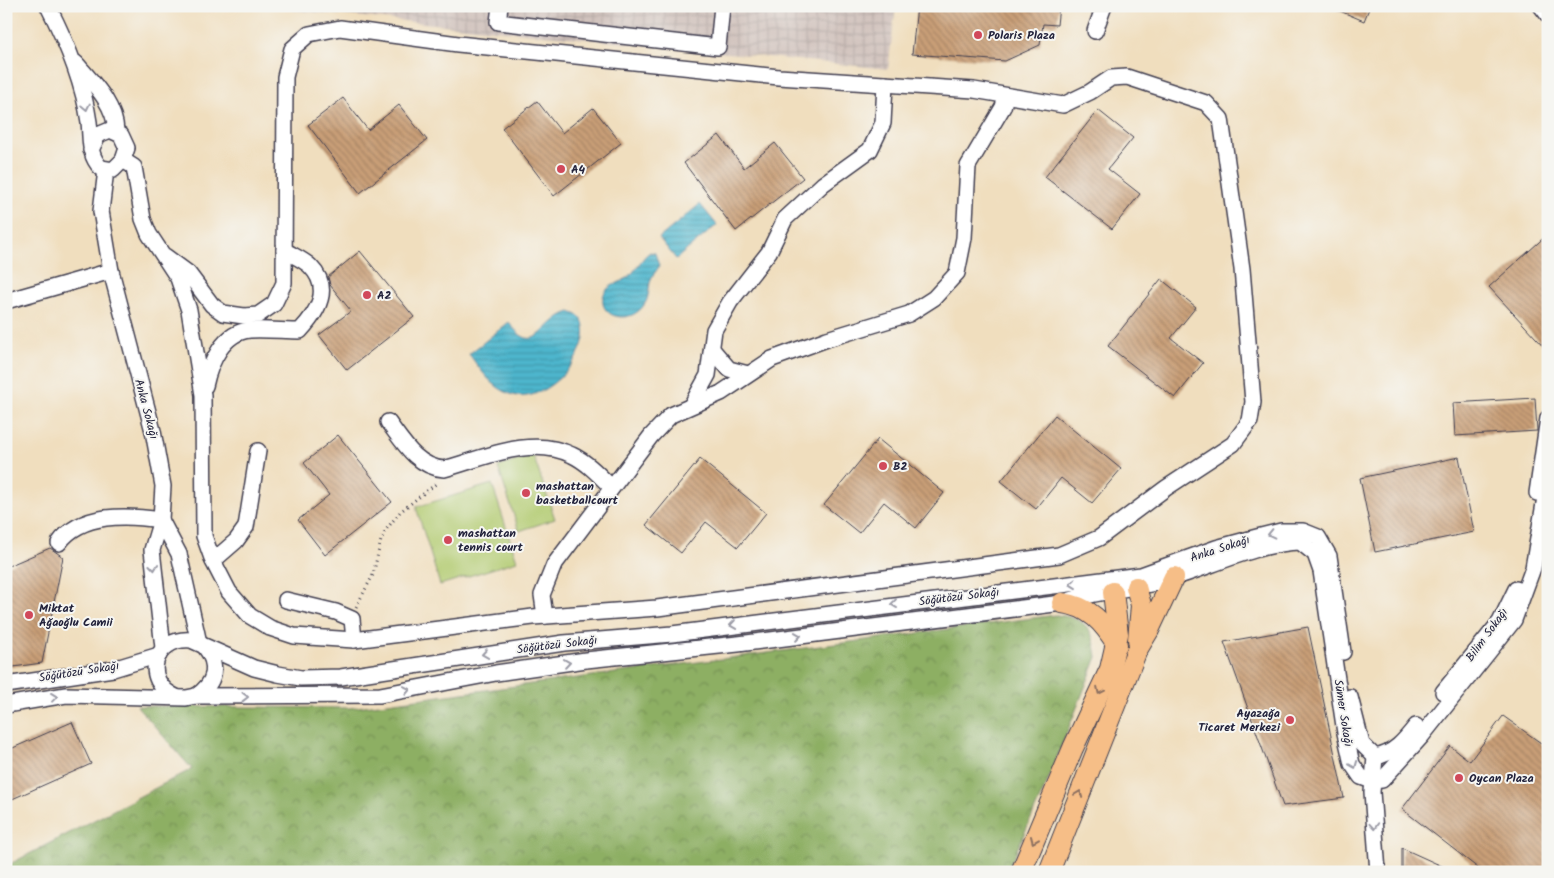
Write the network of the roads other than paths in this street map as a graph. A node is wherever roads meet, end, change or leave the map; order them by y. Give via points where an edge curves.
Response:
1 (48, 6) edge
2 (500, 6) edge
3 (722, 6) edge
4 (1104, 6) edge
5 (1541, 6) edge
6 (1548, 15) edge
7 (1095, 31) dead end
8 (74, 60) junction
9 (885, 84) junction
10 (1006, 96) junction
11 (116, 131) junction
12 (91, 153) junction
13 (123, 160) junction
14 (106, 170) junction
15 (284, 250) junction
16 (165, 256) junction
17 (111, 271) junction
18 (6, 301) edge
19 (712, 350) junction
20 (748, 374) junction
21 (203, 395) junction
22 (692, 404) junction
23 (1548, 418) edge
24 (388, 422) dead end
25 (258, 451) dead end
26 (1548, 480) edge
27 (611, 487) junction
28 (162, 520) junction
29 (1314, 542) junction
30 (59, 543) dead end
31 (213, 560) junction
32 (1174, 577) junction
33 (1124, 585) junction
34 (286, 600) dead end
35 (1062, 603) junction
36 (545, 616) junction
37 (354, 640) junction
38 (202, 645) junction
39 (1117, 645) junction
40 (1136, 650) junction
41 (161, 651) junction
42 (6, 685) edge
43 (196, 696) junction
44 (176, 697) junction
45 (6, 705) edge
46 (1375, 757) junction
47 (1372, 781) junction
48 (1021, 872) edge
49 (1049, 872) edge
50 (1378, 872) edge

1 - 8 street
2 - 3 street via 498,22 718,48
4 - 7 street
5 - 6 street
8 - 11 street via 100,91 112,113
8 -> 12 street via 87,109
9 - 10 street via 974,90
9 - 15 street via 639,63 340,28 309,34 292,49 285,77
9 - 19 street via 883,123 870,150 823,184 785,220 769,252 730,302 714,330
10 - 20 street via 1003,107 968,166 964,238 957,273 934,298 909,314 827,338 772,359
10 - 36 street via 1062,105 1111,78 1127,77 1206,104 1221,119 1242,269 1253,389 1250,421 1233,444 1099,538 1059,555 657,608
11 - 12 street via 106,131 98,136
11 - 13 street via 126,142
12 - 14 street
13 - 14 street via 113,170
13 - 16 street via 134,168 143,219 153,241
14 - 17 street, Anka Sokağı via 101,211
15 - 16 street via 284,283 274,304 258,315 244,316 216,310 188,273
15 - 21 street via 310,266 320,282 321,303 314,317 300,331 249,330 228,338 209,367
16 - 21 street via 186,298
17 - 18 street
17 - 28 street, Anka Sokağı via 153,431 163,486
19 - 20 street via 729,368
19 - 22 street via 708,375
20 - 22 street via 720,393
21 - 31 street via 204,536
22 - 27 street via 671,415
23 - 46 street, Bilim Sokağı via 1528,543 1516,587 1504,614 1406,739 1386,755
24 - 27 street via 420,461 428,466 444,469 523,447 541,446 573,455
25 - 31 street via 246,526 236,541
26 - 47 street, Bilim Sokağı via 1533,568 1514,620 1388,776
27 - 36 street via 554,565 542,595
28 - 30 street via 114,516 75,528
28 - 38 street via 179,554
28 -> 41 street, Anka Sokağı via 152,550
29 - 32 street, Anka Sokağı via 1278,544
29 -> 33 street, Anka Sokağı via 1303,531 1281,531 1216,548
29 - 46 street, Sümer Sokağı via 1329,556 1352,712 1362,744
29 -> 47 street, Sümer Sokağı via 1352,764 1361,777
31 - 37 street via 230,592 250,616 270,628 294,636
32 - 33 street, Anka Sokağı
32 - 40 main road
33 - 35 street, Söğütözü Sokağı
33 -> 38 street, Söğütözü Sokağı via 564,643 342,677 301,678 278,674 254,668
33 - 39 main road via 1117,623
33 - 40 main road via 1141,605
34 - 37 street via 352,619
35 - 39 main road via 1090,612 1101,621
43 -> 35 street, Söğütözü Sokağı via 380,695 586,660
36 - 37 street
38 - 41 street, Söğütözü Sokağı via 182,639
38 - 43 street via 214,664 214,674 205,691
39 -> 48 main road via 1110,669
49 -> 40 main road
41 - 42 street, Söğütözü Sokağı via 113,669
41 - 44 street via 156,663 157,680 162,688
43 - 44 street, Söğütözü Sokağı
45 -> 44 street, Söğütözü Sokağı via 66,695
46 - 47 street
47 -> 50 street

